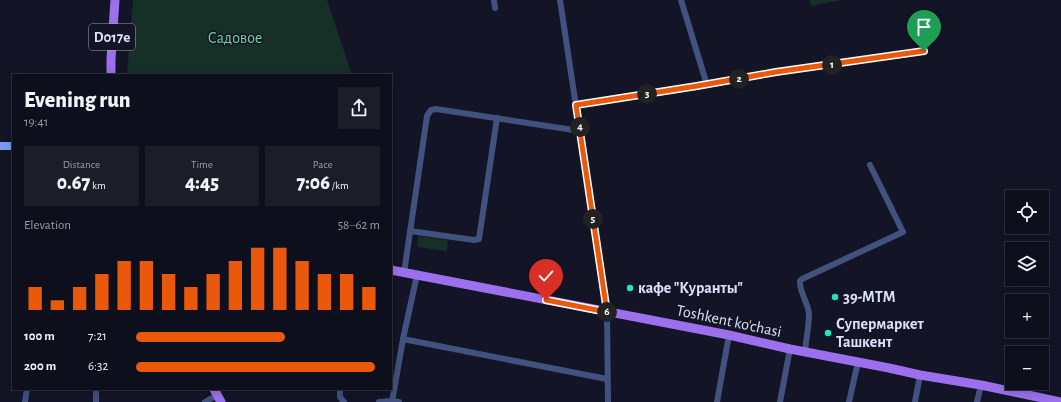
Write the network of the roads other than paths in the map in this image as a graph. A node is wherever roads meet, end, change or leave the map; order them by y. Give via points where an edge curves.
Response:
1 (115, 0) edge
2 (494, 0) edge
3 (560, 0) edge
4 (681, 0) edge
5 (495, 8) dead end
6 (924, 51) dead end
7 (111, 74) edge
8 (707, 85) junction
9 (576, 105) junction
10 (498, 118) junction
11 (580, 131) junction
12 (0, 146) edge
13 (12, 146) edge
14 (870, 165) dead end
15 (410, 231) junction
16 (392, 270) edge
17 (404, 273) junction
18 (417, 275) junction
19 (607, 312) junction
20 (729, 336) junction
21 (403, 339) junction
22 (790, 349) junction
23 (805, 352) junction
24 (858, 362) junction
25 (920, 375) junction
26 (607, 379) junction
27 (981, 385) junction
28 (27, 390) edge
29 (96, 390) edge
30 (340, 390) edge
31 (217, 393) edge
32 (1042, 400) edge
33 (25, 402) edge
34 (96, 402) edge
35 (205, 402) edge
36 (344, 402) edge
37 (379, 402) edge
38 (394, 402) edge
39 (608, 402) edge
40 (717, 402) edge
41 (780, 402) edge
42 (849, 402) edge
43 (914, 402) edge
44 (977, 402) edge
45 (1061, 402) edge

1 - 7 main road, D017e
2 - 5 street
3 - 9 street
4 - 8 street
6 - 8 street via 776,72
8 - 9 street
9 - 11 street
10 - 11 street
10 - 15 street via 436,108 429,112
10 - 15 street via 479,239
11 - 19 street
12 - 13 street
14 - 23 street via 903,232 800,281 809,314
15 - 17 street
16 - 17 main road, Toshkent ko'chasi
17 - 18 main road, Toshkent ko'chasi
18 - 19 main road, Toshkent ko'chasi
18 - 21 street
19 - 20 main road, Toshkent ko'chasi
19 - 26 street
20 - 22 main road, Toshkent ko'chasi
20 - 40 street
21 - 26 street
21 - 38 street
22 - 23 main road, Toshkent ko'chasi
22 - 41 street
23 - 24 main road, Toshkent ko'chasi
24 - 25 main road, Toshkent ko'chasi
24 - 42 street
25 - 27 main road, Toshkent ko'chasi
25 - 43 street
26 - 39 street
27 - 32 main road, Toshkent ko'chasi
27 - 44 street
28 - 33 street
29 - 34 street
30 - 36 street via 340,397
31 - 35 street
32 - 45 main road, Toshkent ko'chasi
37 - 38 street

